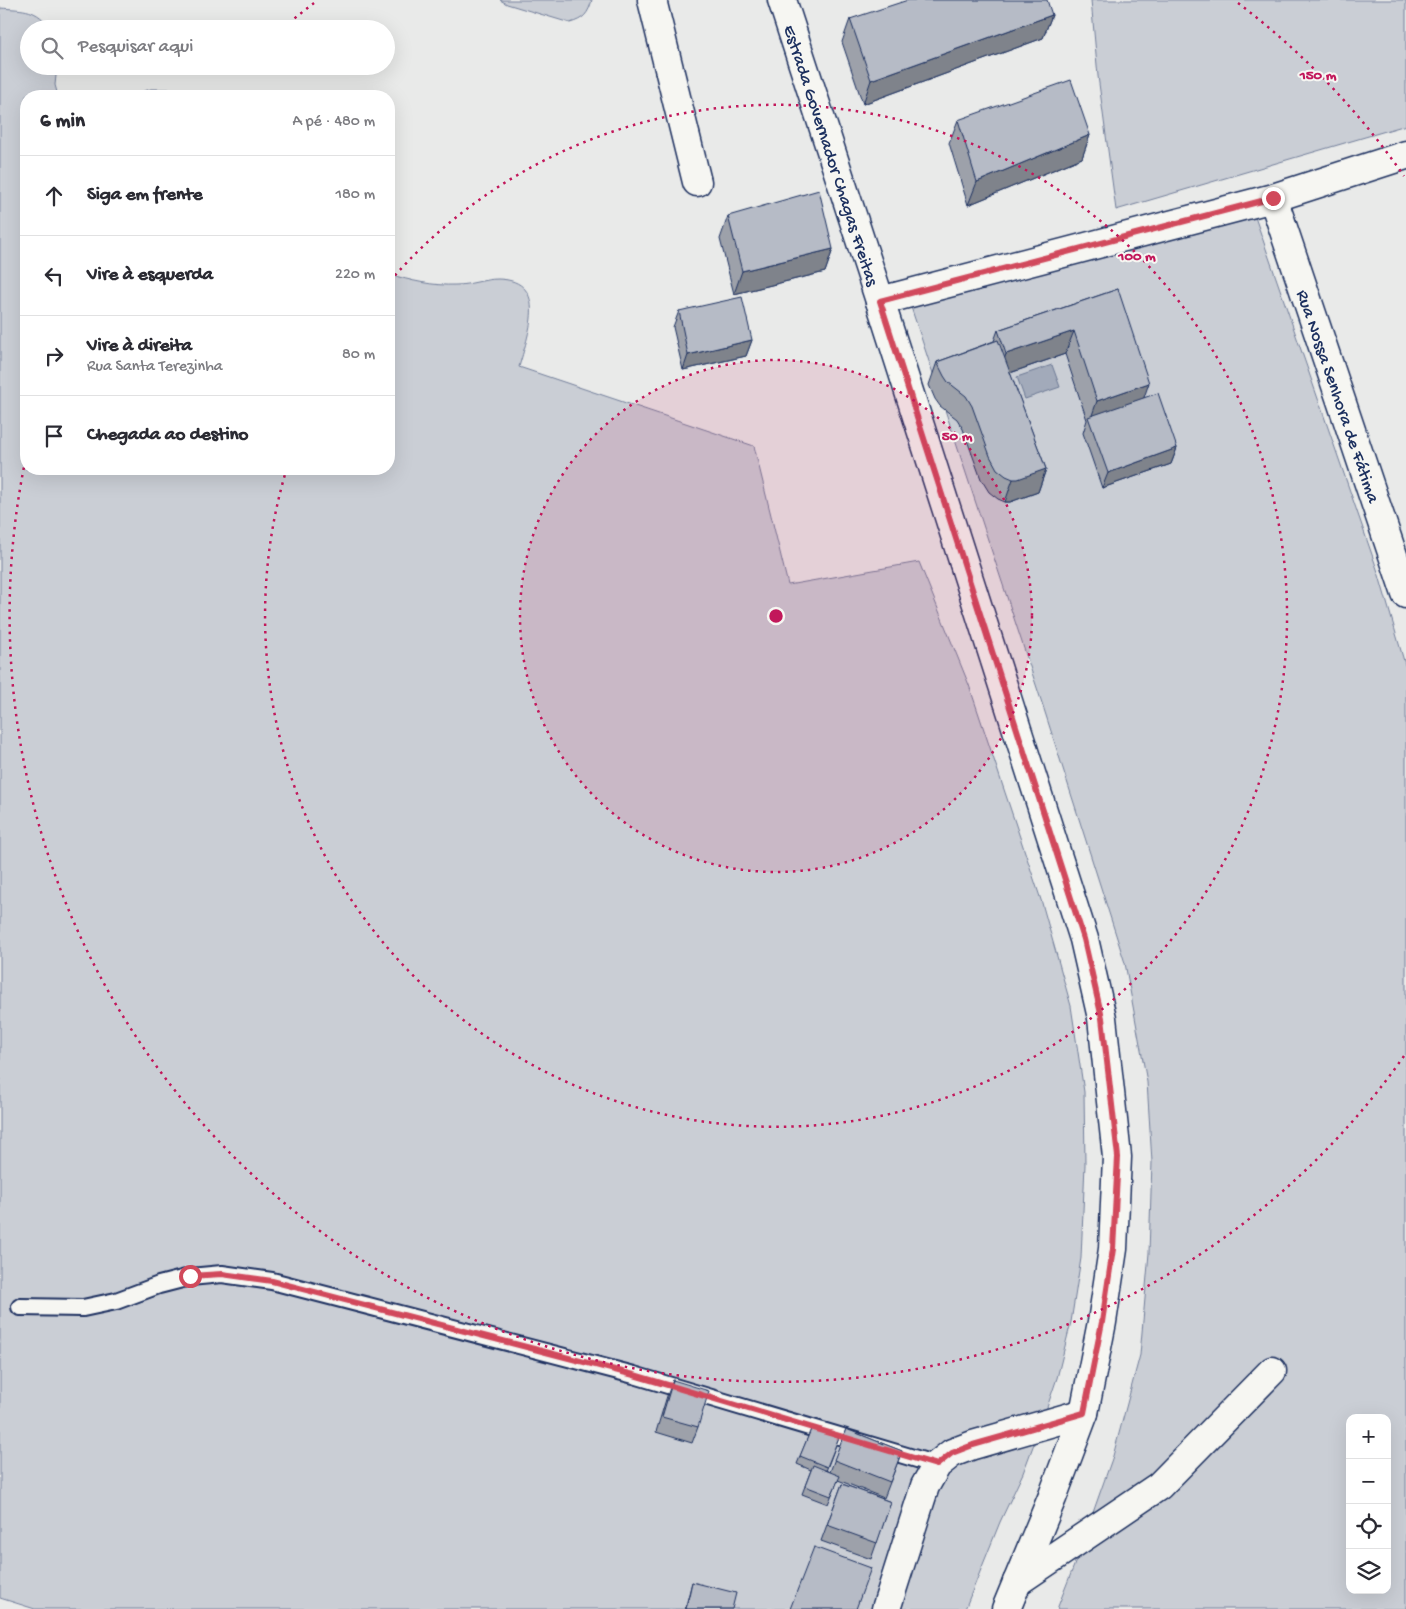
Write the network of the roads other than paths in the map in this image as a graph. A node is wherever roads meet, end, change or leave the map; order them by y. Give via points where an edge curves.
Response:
1 (652, 0) edge
2 (782, 0) edge
3 (1406, 156) edge
4 (697, 182) dead end
5 (1273, 198) junction
6 (880, 301) junction
7 (1406, 594) edge
8 (20, 1307) dead end
9 (1272, 1372) dead end
10 (1084, 1413) junction
11 (937, 1465) junction
12 (1017, 1582) junction
13 (886, 1609) edge
14 (1006, 1609) edge

1 - 4 street
2 - 6 street, Estrada Governador Chagas Freitas
3 - 5 street
5 - 6 street
5 - 7 street, Rua Nossa Senhora de Fátima
6 - 10 street, Estrada Governador Chagas Freitas via 1084,939 1102,1018 1118,1157 1113,1249
8 - 11 lane via 83,1308 116,1301 190,1276 222,1274 272,1281 634,1375
9 - 12 street via 1159,1486
10 - 11 street via 973,1445 952,1453
10 - 12 street, Estrada Governador Chagas Freitas
11 - 13 street via 925,1486
12 - 14 street, Estrada Governador Chagas Freitas

